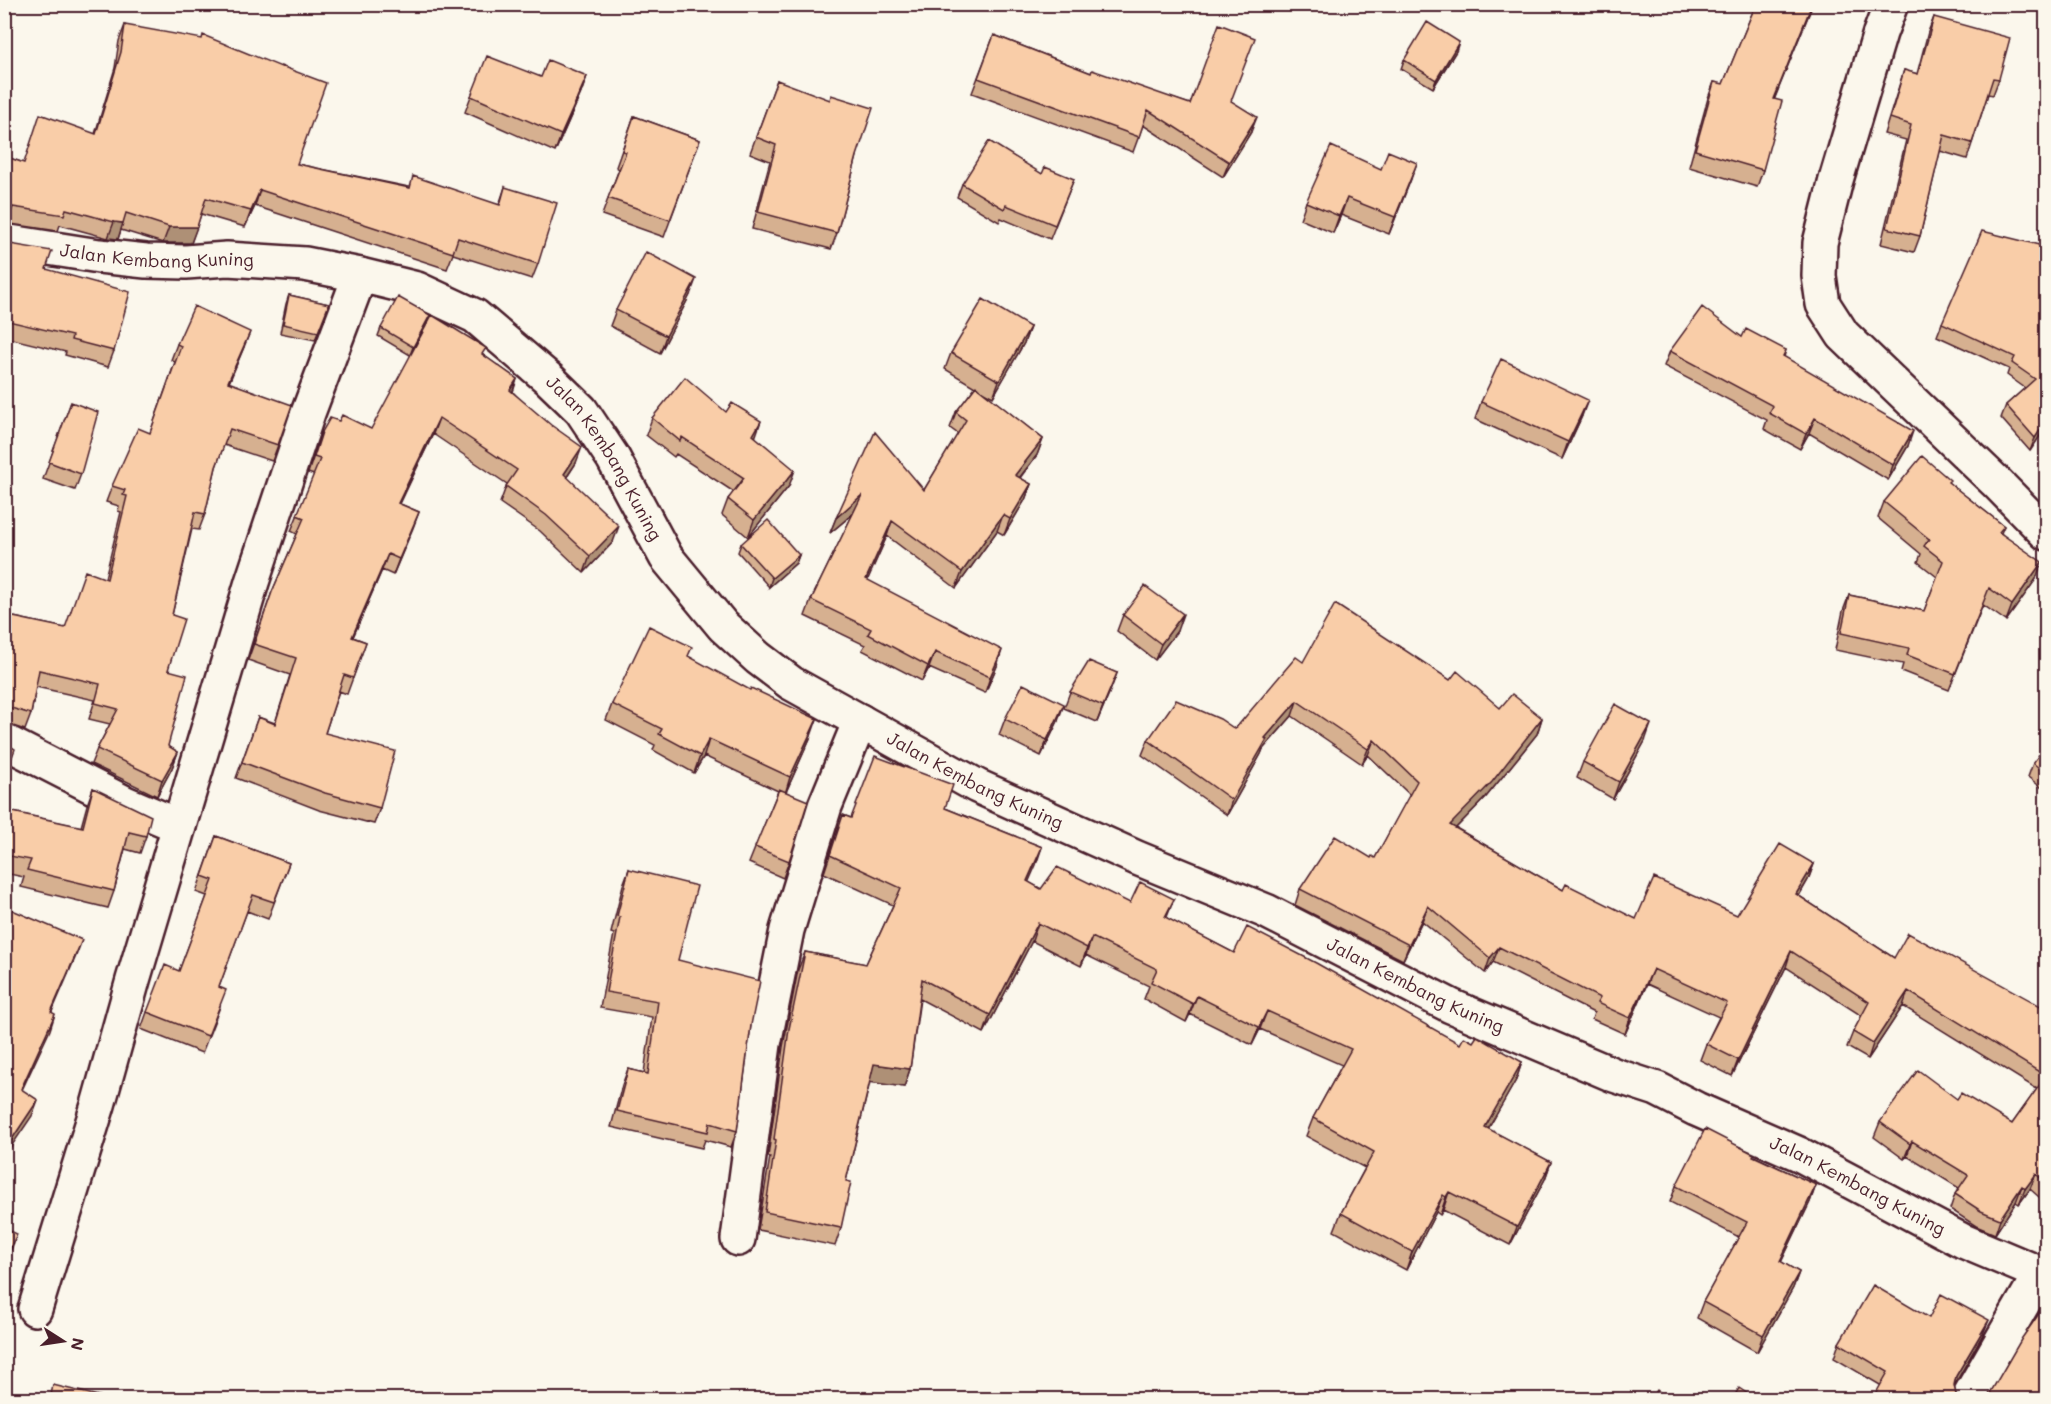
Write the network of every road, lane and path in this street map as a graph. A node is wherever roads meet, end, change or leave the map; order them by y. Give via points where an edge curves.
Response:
1 (1891, 4) edge
2 (4, 241) edge
3 (360, 274) junction
4 (2046, 533) edge
5 (860, 722) junction
6 (4, 741) edge
7 (178, 826) junction
8 (738, 1239) dead end
9 (2043, 1275) edge
10 (35, 1309) dead end
11 (1967, 1400) edge

1 - 4 street via 1820,243 1822,304 1843,335
2 - 3 street, Jalan Kembang Kuning via 146,261 227,259 305,264
3 - 5 street, Jalan Kembang Kuning via 417,289 475,316 549,379 581,410 614,458 666,557 723,626 791,683
3 - 7 street via 308,413
5 - 8 street via 825,806 787,930 764,1044
5 - 9 street, Jalan Kembang Kuning via 976,786 1266,911 1451,1006 1614,1075 1657,1089 1799,1154 1963,1241
6 - 7 street
7 - 10 street
9 - 11 street

